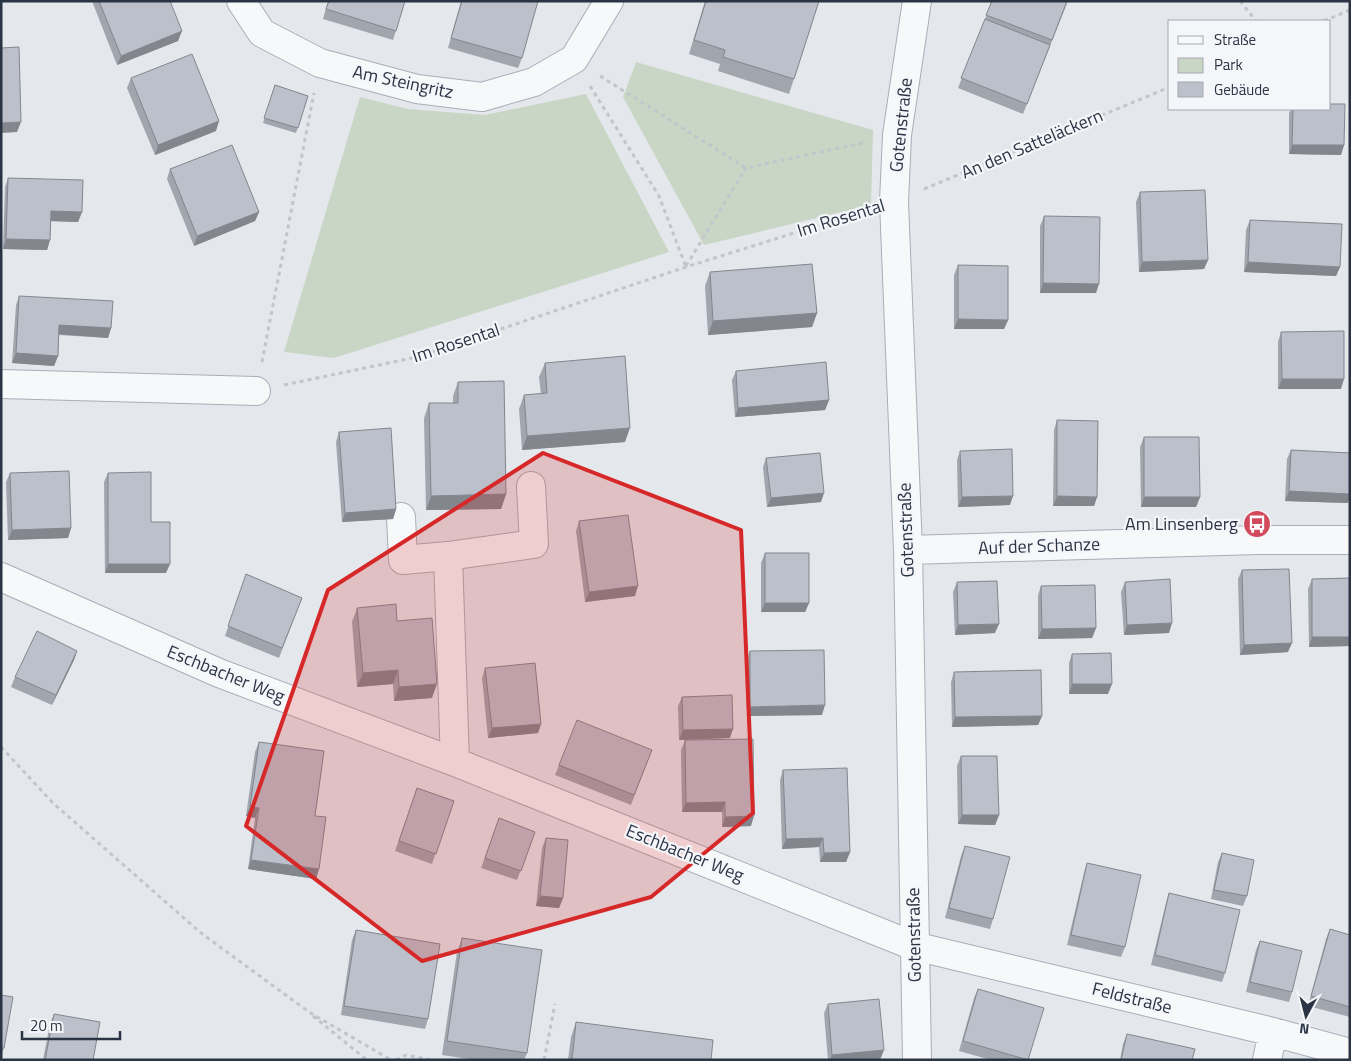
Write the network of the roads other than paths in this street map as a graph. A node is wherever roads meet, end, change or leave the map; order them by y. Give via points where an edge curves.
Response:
1 (242, 1) edge
2 (609, 1) edge
3 (917, 1) edge
4 (1, 384) edge
5 (256, 391) road end
6 (531, 486) dead end
7 (400, 517) dead end
8 (1350, 540) edge
9 (908, 550) junction
10 (448, 556) junction
11 (1, 577) edge
12 (455, 762) junction
13 (914, 946) junction
14 (1273, 1032) junction
15 (1350, 1053) edge
16 (918, 1060) edge
17 (1267, 1060) edge

1 - 2 street, Am Steingritz via 262,33 320,63 416,89 482,98 534,82 574,60
3 - 9 street, Gotenstraße via 897,135 894,202
4 - 5 street
6 - 10 street via 534,544
7 - 10 street via 403,560
8 - 9 street, Auf der Schanze
9 - 13 street, Gotenstraße
10 - 12 street
11 - 12 street, Eschbacher Weg via 219,673
12 - 13 street, Eschbacher Weg
13 - 14 street, Feldstraße
13 - 16 street, Gotenstraße
14 - 15 street, Feldstraße
14 - 17 street

